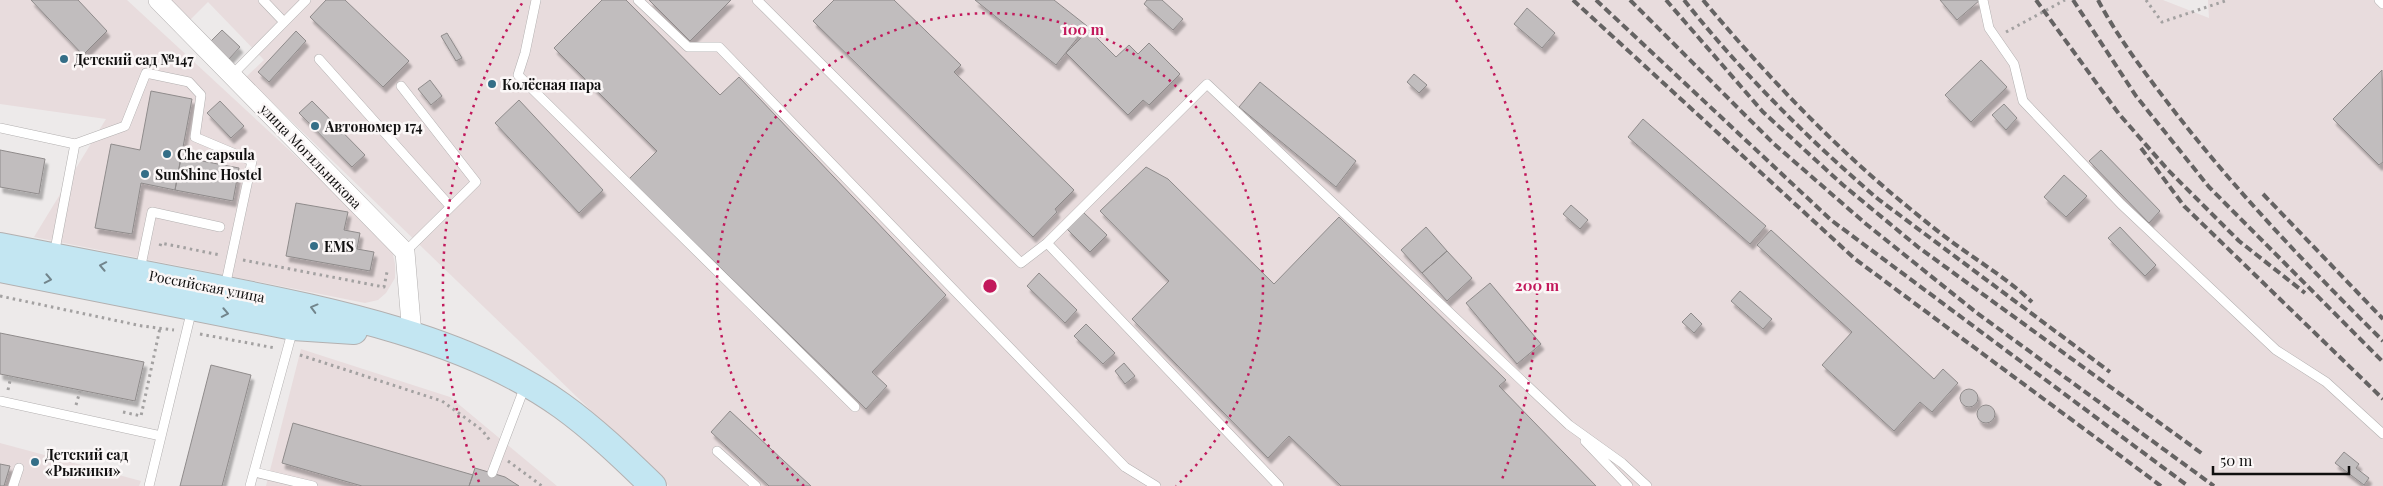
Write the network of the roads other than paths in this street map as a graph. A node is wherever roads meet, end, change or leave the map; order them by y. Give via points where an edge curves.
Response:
1 (158, 0) edge
2 (263, 0) edge
3 (306, 0) edge
4 (536, 0) edge
5 (638, 0) edge
6 (757, 0) edge
7 (1983, 0) edge
8 (2379, 0) edge
9 (2383, 4) edge
10 (284, 22) junction
11 (319, 59) dead end
12 (232, 75) junction
13 (401, 86) dead end
14 (0, 128) edge
15 (75, 144) junction
16 (450, 206) junction
17 (220, 227) dead end
18 (1047, 243) junction
19 (0, 246) edge
20 (405, 252) junction
21 (54, 256) junction
22 (0, 269) edge
23 (139, 273) junction
24 (225, 290) junction
25 (192, 307) junction
26 (293, 327) junction
27 (412, 335) junction
28 (526, 383) junction
29 (0, 401) edge
30 (855, 407) dead end
31 (1569, 425) junction
32 (2383, 434) edge
33 (162, 436) junction
34 (717, 451) dead end
35 (19, 468) dead end
36 (254, 472) junction
37 (492, 473) dead end
38 (13, 486) edge
39 (149, 486) edge
40 (250, 486) edge
41 (313, 486) edge
42 (652, 486) edge
43 (756, 486) edge
44 (1156, 486) edge
45 (1279, 486) edge
46 (1628, 486) edge
47 (1647, 486) edge

1 - 12 street, улица Могильникова
2 - 10 lane
3 - 10 lane
4 - 30 lane via 518,74
5 - 44 lane via 688,47 719,47 1125,467
6 - 18 lane via 1021,263
7 - 32 lane via 1989,28 2014,64 2023,101 2121,204 2276,350 2326,382
8 - 9 lane
10 - 12 lane
11 - 16 lane
12 - 20 street, улица Могильникова
13 - 16 lane via 476,182
14 - 15 lane
15 - 21 lane
15 - 24 lane via 125,126 146,73 189,82 201,95 195,137 252,161
16 - 20 lane
17 - 23 lane via 152,212
18 - 31 lane via 1207,84
18 - 45 lane
19 - 21 main road, Российская улица
20 - 27 street
23 -> 21 main road, Российская улица
22 -> 25 main road, Российская улица
23 - 24 main road, Российская улица
27 -> 24 main road, Российская улица via 299,304
25 -> 26 main road, Российская улица
25 - 33 lane
26 - 27 main road, Российская улица
26 - 36 lane
27 - 28 main road, Российская улица via 478,360
28 - 37 lane
28 - 42 main road, Российская улица via 563,406
29 - 33 lane
31 - 46 lane
31 - 47 lane via 1622,463
33 - 39 lane
34 - 43 lane
35 - 38 lane
36 - 40 lane
36 - 41 lane

